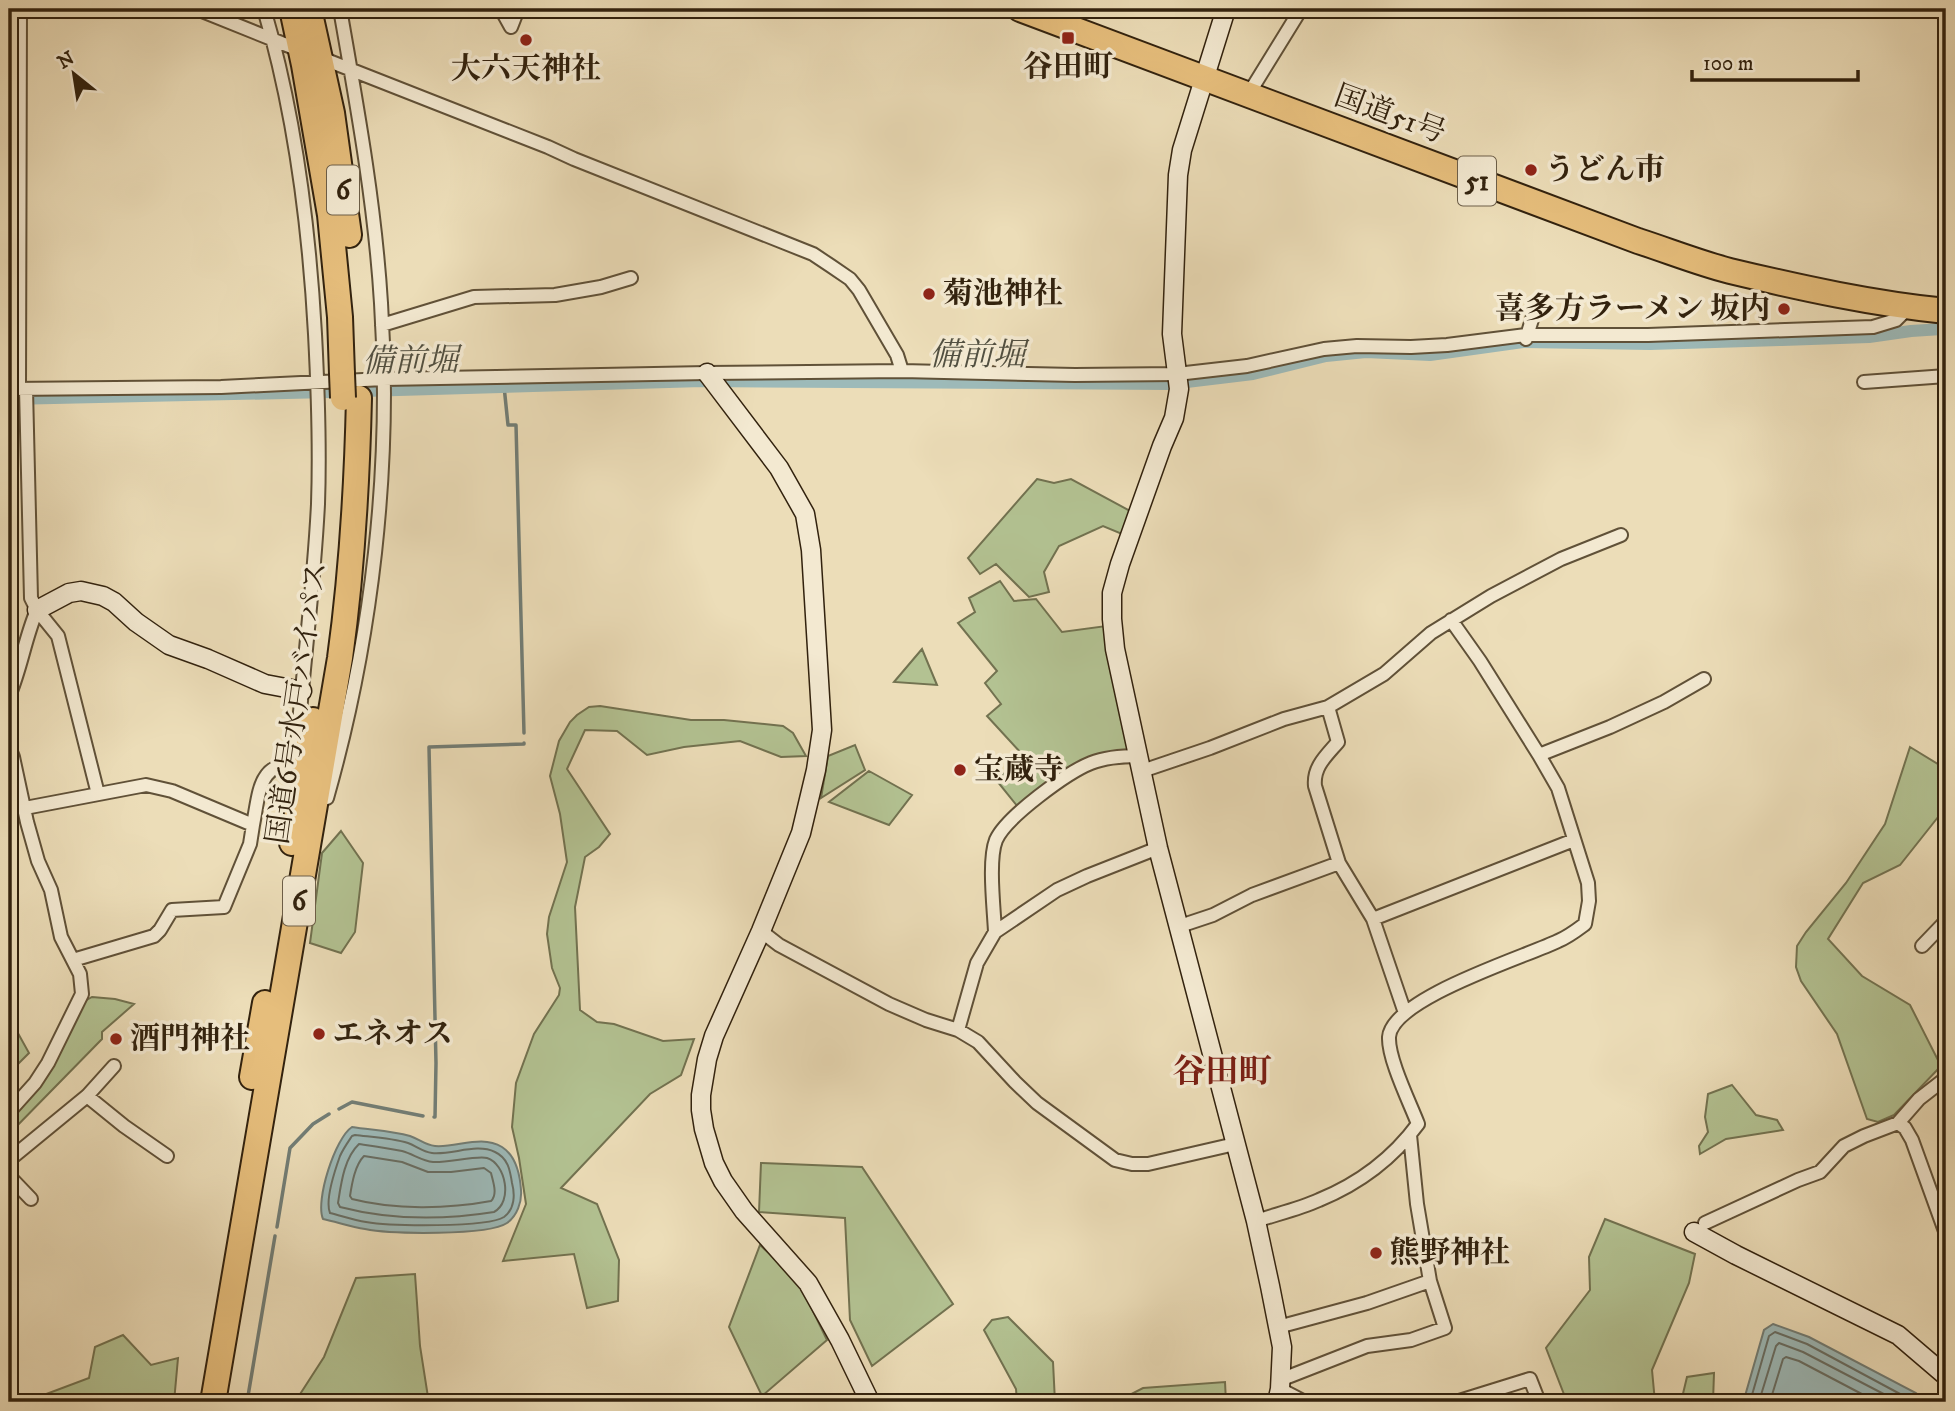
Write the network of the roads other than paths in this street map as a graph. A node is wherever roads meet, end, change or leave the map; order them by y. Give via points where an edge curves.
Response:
1 (20, 9) edge
2 (197, 9) edge
3 (264, 9) edge
4 (340, 9) edge
5 (501, 9) edge
6 (518, 9) edge
7 (1021, 9) edge
8 (1226, 9) edge
9 (1301, 9) edge
10 (296, 21) edge
11 (273, 40) junction
12 (329, 61) dead end
13 (350, 69) junction
14 (1204, 79) junction
15 (1248, 95) junction
16 (631, 278) dead end
17 (1909, 307) junction
18 (1946, 311) edge
19 (1534, 313) dead end
20 (382, 325) junction
21 (1526, 337) junction
22 (902, 371) junction
23 (1946, 376) edge
24 (712, 380) junction
25 (1178, 381) junction
26 (1864, 382) dead end
27 (336, 387) junction
28 (384, 387) junction
29 (21, 392) edge
30 (1621, 535) dead end
31 (37, 610) junction
32 (1451, 620) junction
33 (1704, 678) dead end
34 (302, 691) junction
35 (9, 696) edge
36 (1328, 707) junction
37 (9, 747) edge
38 (1539, 755) junction
39 (1140, 763) junction
40 (305, 764) junction
41 (99, 794) junction
42 (24, 808) junction
43 (253, 825) junction
44 (1574, 840) junction
45 (1158, 848) junction
46 (1339, 863) junction
47 (304, 875) junction
48 (1373, 919) junction
49 (1946, 921) edge
50 (1180, 926) junction
51 (761, 931) junction
52 (995, 932) junction
53 (1922, 946) dead end
54 (73, 960) junction
55 (1405, 1013) junction
56 (958, 1031) junction
57 (114, 1066) dead end
58 (1946, 1079) edge
59 (87, 1096) junction
60 (9, 1112) edge
61 (1898, 1123) junction
62 (1410, 1135) junction
63 (1235, 1143) junction
64 (167, 1156) dead end
65 (9, 1160) edge
66 (9, 1176) edge
67 (30, 1199) dead end
68 (1256, 1221) junction
69 (1699, 1228) joint
70 (1946, 1234) edge
71 (1430, 1282) junction
72 (1278, 1327) junction
73 (1946, 1376) edge
74 (1279, 1390) edge
75 (197, 1402) edge
76 (213, 1402) edge
77 (870, 1402) edge
78 (1305, 1402) edge
79 (1456, 1402) edge
80 (1539, 1402) edge

1 - 29 street
2 - 11 street
3 - 11 street
4 - 13 street
5 - 6 street via 511,27
7 - 14 highway, 国道51号 / 51
8 - 14 street
9 - 15 street
10 - 11 street
10 - 27 highway, 国道6号水戸バイパス / 6 via 330,215 340,317
11 - 27 street via 300,178 312,277
12 - 13 street
13 - 20 street via 374,225
13 - 22 street via 813,254 859,290
14 - 15 highway, 国道51号 / 51
14 - 25 street via 1178,175 1172,296
15 - 17 highway, 国道51号 / 51 via 1651,246 1728,270
16 - 20 street via 555,295 474,297
17 - 18 highway, 国道51号 / 51
17 - 21 street via 1896,320 1873,327
19 - 21 street
20 - 28 street
21 - 25 street via 1324,349
22 - 24 street
22 - 25 street
23 - 26 street
24 - 28 street
24 - 51 street via 787,481 805,514 811,550 820,751 801,833
25 - 39 street via 1174,418 1112,593 1115,649
27 - 28 street
27 - 29 street
27 - 34 street via 318,502
27 - 40 highway, 国道6号水戸バイパス / 6 via 340,503 332,594
27 - 47 highway, 国道6号水戸バイパス / 6 via 357,484 340,658
28 - 47 street via 374,564 364,631 332,780
29 - 31 street via 31,598
30 - 32 street via 1561,559
31 - 34 street via 69,593 103,596 169,646 265,684
31 - 35 street
31 - 41 street via 58,636
32 - 36 street via 1384,674
32 - 38 street
33 - 38 street via 1664,702
34 - 40 street via 297,750
36 - 39 street via 1210,748
36 - 46 street via 1338,742 1314,775
37 - 42 street
38 - 44 street via 1558,788
39 - 45 street
39 - 52 street via 1114,757 1092,763 1012,819 996,841 993,856
40 - 43 street via 279,765 261,781
40 - 75 highway, 国道6号水戸バイパス / 6
41 - 42 street
41 - 43 street via 138,786 161,787
42 - 54 street via 61,937
43 - 54 street via 250,844 224,907 172,909 154,936
44 - 48 street
44 - 55 street via 1588,883 1585,924 1558,941 1448,987
45 - 50 street
45 - 52 street via 1057,890
46 - 48 street
46 - 50 street
47 - 76 highway, 国道6号水戸バイパス / 6
48 - 55 street
49 - 53 street
50 - 63 street
51 - 56 street via 889,1004
51 - 77 street via 707,1059 701,1110 707,1143 733,1197 819,1300
52 - 56 street via 977,963
54 - 60 street via 82,994 48,1063
55 - 62 street via 1392,1026 1389,1038 1418,1124
56 - 63 street via 978,1042 1037,1103 1115,1160 1140,1165
57 - 59 street
58 - 61 street via 1919,1099
59 - 64 street
59 - 65 street
61 - 69 street via 1844,1146 1821,1172
61 - 70 street via 1912,1140
62 - 68 street via 1360,1179 1319,1200
62 - 71 street
63 - 68 street
66 - 67 street
68 - 72 street
69 - 73 street via 1736,1255 1898,1335
71 - 72 street
71 - 74 street via 1445,1328 1411,1340 1367,1346
72 - 74 street via 1282,1347
74 - 78 street
79 - 80 street via 1530,1379

